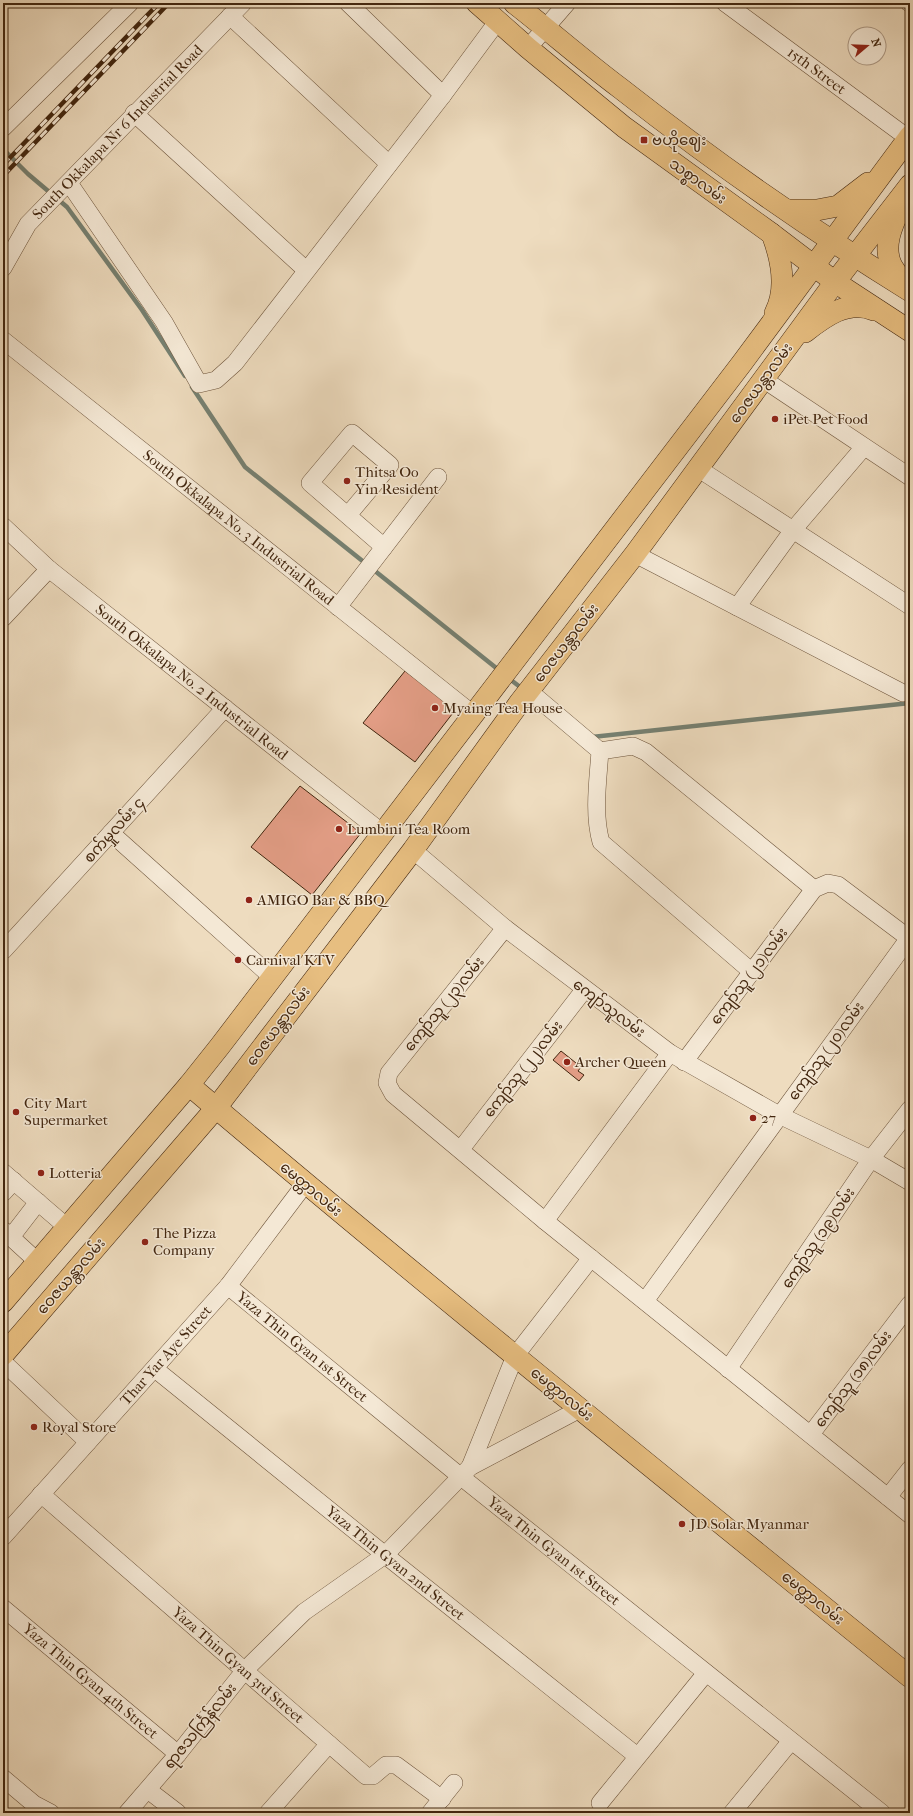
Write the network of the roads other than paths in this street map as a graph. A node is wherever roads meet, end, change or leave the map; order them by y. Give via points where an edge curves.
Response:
1 (130, 3) edge
2 (243, 3) edge
3 (348, 3) edge
4 (477, 3) edge
5 (514, 3) edge
6 (566, 3) edge
7 (725, 3) edge
8 (230, 16) junction
9 (497, 22) junction
10 (547, 28) junction
11 (528, 48) junction
12 (443, 95) junction
13 (134, 113) junction
14 (3, 128) edge
15 (909, 137) edge
16 (890, 162) junction
17 (389, 164) junction
18 (69, 183) junction
19 (910, 184) edge
20 (910, 188) edge
21 (788, 210) junction
22 (772, 234) junction
23 (834, 242) junction
24 (855, 256) junction
25 (814, 267) junction
26 (3, 268) edge
27 (306, 270) junction
28 (835, 282) junction
29 (909, 290) edge
30 (882, 314) junction
31 (910, 331) edge
32 (764, 332) junction
33 (3, 340) edge
34 (786, 348) junction
35 (763, 380) junction
36 (864, 447) junction
37 (699, 468) junction
38 (438, 477) dead end
39 (910, 477) edge
40 (348, 516) junction
41 (3, 526) edge
42 (793, 530) junction
43 (384, 546) junction
44 (635, 554) junction
45 (49, 569) junction
46 (577, 579) junction
47 (600, 599) junction
48 (910, 606) edge
49 (338, 607) junction
50 (737, 607) junction
51 (3, 618) edge
52 (529, 691) junction
53 (903, 693) dead end
54 (225, 708) junction
55 (474, 715) junction
56 (600, 752) junction
57 (111, 833) junction
58 (384, 834) junction
59 (413, 850) junction
60 (814, 889) junction
61 (505, 928) junction
62 (910, 938) edge
63 (3, 951) edge
64 (752, 972) junction
65 (272, 978) junction
66 (584, 990) junction
67 (670, 1053) junction
68 (684, 1062) junction
69 (189, 1085) junction
70 (216, 1108) junction
71 (910, 1109) edge
72 (779, 1115) junction
73 (461, 1149) junction
74 (872, 1159) junction
75 (7, 1182) edge
76 (910, 1182) edge
77 (305, 1184) junction
78 (38, 1202) junction
79 (545, 1221) junction
80 (68, 1227) junction
81 (7, 1233) edge
82 (591, 1258) junction
83 (38, 1262) junction
84 (228, 1286) junction
85 (3, 1302) edge
86 (645, 1302) junction
87 (910, 1304) edge
88 (3, 1355) edge
89 (515, 1356) junction
90 (3, 1362) edge
91 (155, 1369) junction
92 (728, 1369) junction
93 (580, 1409) junction
94 (811, 1434) junction
95 (88, 1442) junction
96 (910, 1469) edge
97 (465, 1471) junction
98 (41, 1494) junction
99 (888, 1497) junction
100 (910, 1515) edge
101 (3, 1537) edge
102 (385, 1555) junction
103 (3, 1608) edge
104 (245, 1670) junction
105 (706, 1673) junction
106 (910, 1677) edge
107 (791, 1741) junction
108 (329, 1744) junction
109 (178, 1754) junction
110 (637, 1756) junction
111 (3, 1778) edge
112 (454, 1783) dead end
113 (148, 1790) junction
114 (442, 1799) junction
115 (600, 1803) dead end
116 (51, 1813) edge
117 (127, 1813) edge
118 (178, 1813) edge
119 (268, 1813) edge
120 (430, 1813) edge
121 (732, 1813) edge
122 (882, 1813) edge

1 - 14 street
2 - 8 street, South Okkalapa Nr 6 Industrial Road
3 - 12 street
4 - 9 main road, သစ္စာလမ်း
5 - 10 main road, သစ္စာလမ်း
6 - 10 street
7 - 15 street, 15th Street
8 - 13 street, South Okkalapa Nr 6 Industrial Road
8 - 17 street
9 - 11 main road, သစ္စာလမ်း
9 - 12 street
10 - 11 street
10 - 21 main road, သစ္စာလမ်း via 619,88
11 - 22 main road, သစ္စာလမ်း via 624,127
12 - 17 street
13 - 18 street, South Okkalapa Nr 6 Industrial Road
13 - 27 street
15 - 16 main road, ဝေဇယန္တာလမ်း
16 - 21 main road via 838,206 817,210
16 - 23 main road, ဝေဇယန္တာလမ်း
17 - 27 street
18 - 26 street, South Okkalapa Nr 6 Industrial Road via 28,224
18 - 27 street via 164,322 199,384 216,380 235,363
19 - 24 main road, ဝေဇယန္တာလမ်း
20 - 29 main road via 891,227 888,250 891,263
21 - 23 main road, သစ္စာလမ်း
22 - 25 main road, သစ္စာလမ်း
22 - 32 main road via 779,254 782,280 779,304
23 - 24 main road, သစ္စာလမ်း
23 - 25 main road, ဝေဇယန္တာလမ်း
24 - 28 main road, ဝေဇယန္တာလမ်း
24 - 29 main road, သစ္စာလမ်း
25 - 28 main road, သစ္စာလမ်း
25 - 32 main road, ဝေဇယန္တာလမ်း
28 - 30 main road, သစ္စာလမ်း
28 - 34 main road, ဝေဇယန္တာလမ်း
30 - 31 main road, သစ္စာလမ်း
30 - 34 main road via 867,307 842,308 822,319
32 - 46 main road, ဝေဇယန္တာလမ်း
33 - 49 street, South Okkalapa No. 3 Industrial Road
34 - 35 main road, ဝေဇယန္တာလမ်း
35 - 36 street
35 - 37 main road, ဝေဇယန္တာလမ်း
36 - 39 street
36 - 42 street
37 - 42 street
37 - 44 main road, ဝေဇယန္တာလမ်း
38 - 43 street
40 - 40 street via 310,483 352,433 390,465
40 - 43 street
41 - 45 street, South Okkalapa No. 2 Industrial Road
42 - 48 street
42 - 50 street
43 - 49 street
44 - 47 main road, ဝေဇယန္တာလမ်း
44 - 50 street
45 - 51 street
45 - 54 street, South Okkalapa No. 2 Industrial Road
46 - 47 main road
46 - 55 main road, ဝေဇယန္တာလမ်း
47 - 52 main road, ဝေဇယန္တာလမ်း
49 - 55 street, South Okkalapa No. 3 Industrial Road
50 - 53 street
52 - 56 street
52 - 59 main road, ဝေဇယန္တာလမ်း
54 - 57 street, စက်မှုလမ်း ၄
54 - 58 street, South Okkalapa No. 2 Industrial Road
55 - 58 main road, ဝေဇယန္တာလမ်း
56 - 60 street via 633,746 646,752
56 - 64 street via 598,831 601,842
57 - 63 street, စက်မှုလမ်း ၄
57 - 65 street
58 - 65 main road, ဝေဇယန္တာလမ်း
59 - 61 street, ကျော်သူလမ်း
59 - 70 main road, ဝေဇယန္တာလမ်း
60 - 62 street via 828,883 838,885
60 - 64 street, ကျော်သူ (၂၁)လမ်း
61 - 66 street, ကျော်သူလမ်း
61 - 73 street, ကျော်သူ (၂၃)လမ်း via 389,1073 387,1083 393,1094
62 - 72 street, ကျော်သူ (၂၀)လမ်း
64 - 68 street, ကျော်သူ (၂၁)လမ်း
65 - 69 main road, ဝေဇယန္တာလမ်း
66 - 67 street, ကျော်သူလမ်း
66 - 73 street, ကျော်သူ (၂၂)လမ်း
67 - 68 street, ကျော်သူလမ်း
67 - 79 street
68 - 72 street, ကျော်သူလမ်း
69 - 70 main road, မေတ္တာလမ်း
69 - 80 main road, ဝေဇယန္တာလမ်း
70 - 77 main road, မေတ္တာလမ်း
70 - 88 main road, ဝေဇယန္တာလမ်း
71 - 74 street, ကျော်သူ (၁၉)လမ်း
72 - 74 street, ကျော်သူလမ်း
72 - 86 street, ကျော်သူ (၂၀)လမ်း
73 - 79 street
74 - 76 street, ကျော်သူလမ်း
74 - 92 street, ကျော်သူ (၁၉)လမ်း
75 - 78 street
77 - 84 street, Thar Yar Aye Street
77 - 89 main road, မေတ္တာလမ်း
78 - 80 street
78 - 81 street
79 - 82 street
80 - 83 main road, ဝေဇယန္တာလမ်း
81 - 83 street
82 - 86 street
82 - 89 street
83 - 85 main road, ဝေဇယန္တာလမ်း
84 - 91 street, Thar Yar Aye Street
84 - 97 street, Yaza Thin Gyan 1st Street
86 - 92 street
87 - 94 street, ကျော်သူ (၁၈)လမ်း
89 - 93 main road, မေတ္တာလမ်း
89 - 97 street
90 - 95 street
91 - 95 street, Thar Yar Aye Street
91 - 102 street, Yaza Thin Gyan 2nd Street
92 - 94 street
93 - 97 street
93 - 106 main road, မေတ္တာလမ်း
94 - 99 street
95 - 98 street, Thar Yar Aye Street
96 - 99 street
97 - 102 street, ရာဇသင်္ကြန်လမ်း
97 - 105 street, Yaza Thin Gyan 1st Street
98 - 101 street, Thar Yar Aye Street
98 - 104 street, Yaza Thin Gyan 3rd Street
99 - 100 street
102 - 104 street, ရာဇသင်္ကြန်လမ်း via 304,1612
102 - 110 street, Yaza Thin Gyan 2nd Street
103 - 109 street, Yaza Thin Gyan 4th Street
104 - 108 street, Yaza Thin Gyan 3rd Street
104 - 109 street, ရာဇသင်္ကြန်လမ်း
105 - 107 street, Yaza Thin Gyan 1st Street
105 - 110 street
107 - 121 street
107 - 122 street, Yaza Thin Gyan 1st Street
108 - 114 street, Yaza Thin Gyan 3rd Street via 366,1776 373,1776 386,1765 396,1765
108 - 119 street
109 - 113 street, ရာဇသင်္ကြန်လမ်း
110 - 115 street
111 - 116 street via 34,1804
112 - 114 street
113 - 117 street, ရာဇသင်္ကြန်လမ်း
113 - 118 street
114 - 120 street

